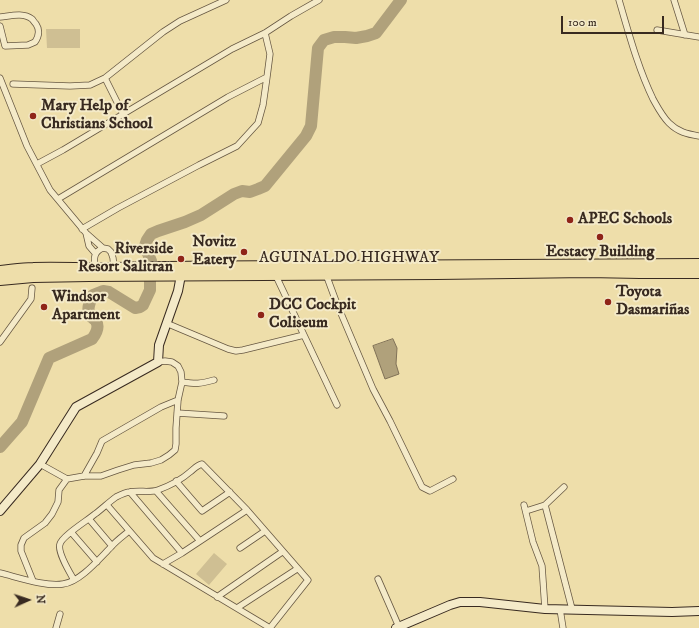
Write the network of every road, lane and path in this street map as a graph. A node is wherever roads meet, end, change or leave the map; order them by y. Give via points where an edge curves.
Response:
1 (226, 0) edge
2 (319, 0) edge
3 (619, 0) edge
4 (674, 0) edge
5 (309, 3) edge
6 (0, 17) edge
7 (0, 26) edge
8 (657, 30) dead end
9 (265, 33) junction
10 (685, 35) junction
11 (699, 37) edge
12 (3, 48) edge
13 (267, 77) junction
14 (0, 78) edge
15 (105, 78) junction
16 (13, 84) dead end
17 (123, 114) junction
18 (699, 136) edge
19 (37, 164) junction
20 (58, 199) junction
21 (84, 231) junction
22 (103, 248) junction
23 (95, 253) junction
24 (699, 264) edge
25 (95, 268) junction
26 (114, 268) junction
27 (276, 270) junction
28 (326, 270) junction
29 (0, 271) edge
30 (141, 271) junction
31 (162, 271) junction
32 (699, 272) edge
33 (181, 275) junction
34 (0, 280) edge
35 (32, 288) dead end
36 (166, 323) junction
37 (304, 334) junction
38 (0, 341) edge
39 (158, 362) junction
40 (214, 380) dead end
41 (182, 382) junction
42 (178, 400) junction
43 (337, 405) dead end
44 (177, 413) junction
45 (224, 416) dead end
46 (40, 464) junction
47 (84, 476) junction
48 (67, 479) junction
49 (452, 479) dead end
50 (176, 482) junction
51 (564, 487) dead end
52 (156, 491) junction
53 (130, 492) junction
54 (230, 492) junction
55 (107, 505) junction
56 (524, 505) dead end
57 (545, 505) junction
58 (247, 510) junction
59 (0, 511) edge
60 (526, 512) junction
61 (89, 519) junction
62 (129, 531) junction
63 (265, 531) junction
64 (71, 532) junction
65 (200, 541) junction
66 (112, 546) junction
67 (240, 548) dead end
68 (282, 552) junction
69 (182, 553) junction
70 (97, 562) junction
71 (163, 564) junction
72 (297, 569) junction
73 (0, 573) edge
74 (378, 579) dead end
75 (74, 580) junction
76 (33, 581) junction
77 (217, 597) junction
78 (237, 608) junction
79 (545, 609) junction
80 (560, 609) junction
81 (572, 609) junction
82 (699, 612) edge
83 (60, 614) dead end
84 (398, 627) edge
85 (56, 628) edge
86 (270, 628) edge
87 (563, 628) edge

1 - 15 street via 180,21
2 - 5 street
3 - 18 street via 638,61 659,111 669,123 683,133
4 - 10 street
5 - 9 street
6 - 12 street via 16,15 32,19 38,27 39,36 35,42 28,45
7 - 12 street
8 - 10 street
9 - 13 street via 270,54
9 - 17 street via 232,49
10 - 11 street
13 - 20 street via 228,97
13 - 21 street via 258,123 237,146 185,172
14 - 19 street via 27,146
15 - 16 street via 90,85
15 - 17 street
17 - 19 street
19 - 20 street via 50,190
20 - 21 street
21 - 22 street
21 - 23 street
22 - 23 street
22 - 26 street via 111,252
23 - 25 street
24 - 28 highway, AGUINALDO HIGHWAY
25 - 26 highway, AGUINALDO HIGHWAY
25 - 29 highway, AGUINALDO HIGHWAY
26 - 30 highway, AGUINALDO HIGHWAY
27 - 28 highway, AGUINALDO HIGHWAY
27 - 31 highway, AGUINALDO HIGHWAY via 253,266
27 - 33 highway, AGUINALDO HIGHWAY
27 - 37 street via 277,278
28 - 32 highway, AGUINALDO HIGHWAY via 452,274
28 - 49 street via 337,304 373,389 422,487 430,491
30 - 31 highway, AGUINALDO HIGHWAY
30 - 34 highway, AGUINALDO HIGHWAY
31 - 33 highway, AGUINALDO HIGHWAY
33 - 36 street
35 - 38 street via 31,299
36 - 37 street via 236,350
36 - 39 street
37 - 43 street
39 - 41 street via 172,362 178,366
39 - 46 street via 76,407
40 - 41 street via 198,384
41 - 42 street
42 - 44 street
42 - 47 street via 102,441
44 - 45 street
44 - 47 street via 175,450 169,455 161,460 134,465 101,476
46 - 48 street
46 - 59 street
47 - 48 street
48 - 76 street via 60,490 52,514 45,523 24,538 21,545
50 - 52 street
50 - 54 street via 202,464
50 - 54 street via 202,511
51 - 57 street
52 - 53 street
52 - 65 street
53 - 55 street via 117,497
53 - 69 street
54 - 58 street
55 - 61 street
55 - 62 street
56 - 60 street
57 - 60 street
57 - 81 street
58 - 63 street
58 - 65 street
60 - 79 street via 542,566
61 - 64 street
61 - 66 street
62 - 66 street
62 - 71 street via 153,558
63 - 67 street
63 - 68 street
64 - 70 street
64 - 75 street via 61,541 59,548
65 - 69 street
66 - 70 street
68 - 72 street
68 - 77 street
69 - 71 street
70 - 75 street
71 - 77 street
72 - 78 street
72 - 86 street via 308,580
73 - 76 street
74 - 84 street
75 - 76 street via 64,584
77 - 78 street
78 - 86 street
79 - 80 street
79 - 84 street via 460,602
80 - 81 street
80 - 87 street
81 - 82 street
83 - 85 street

